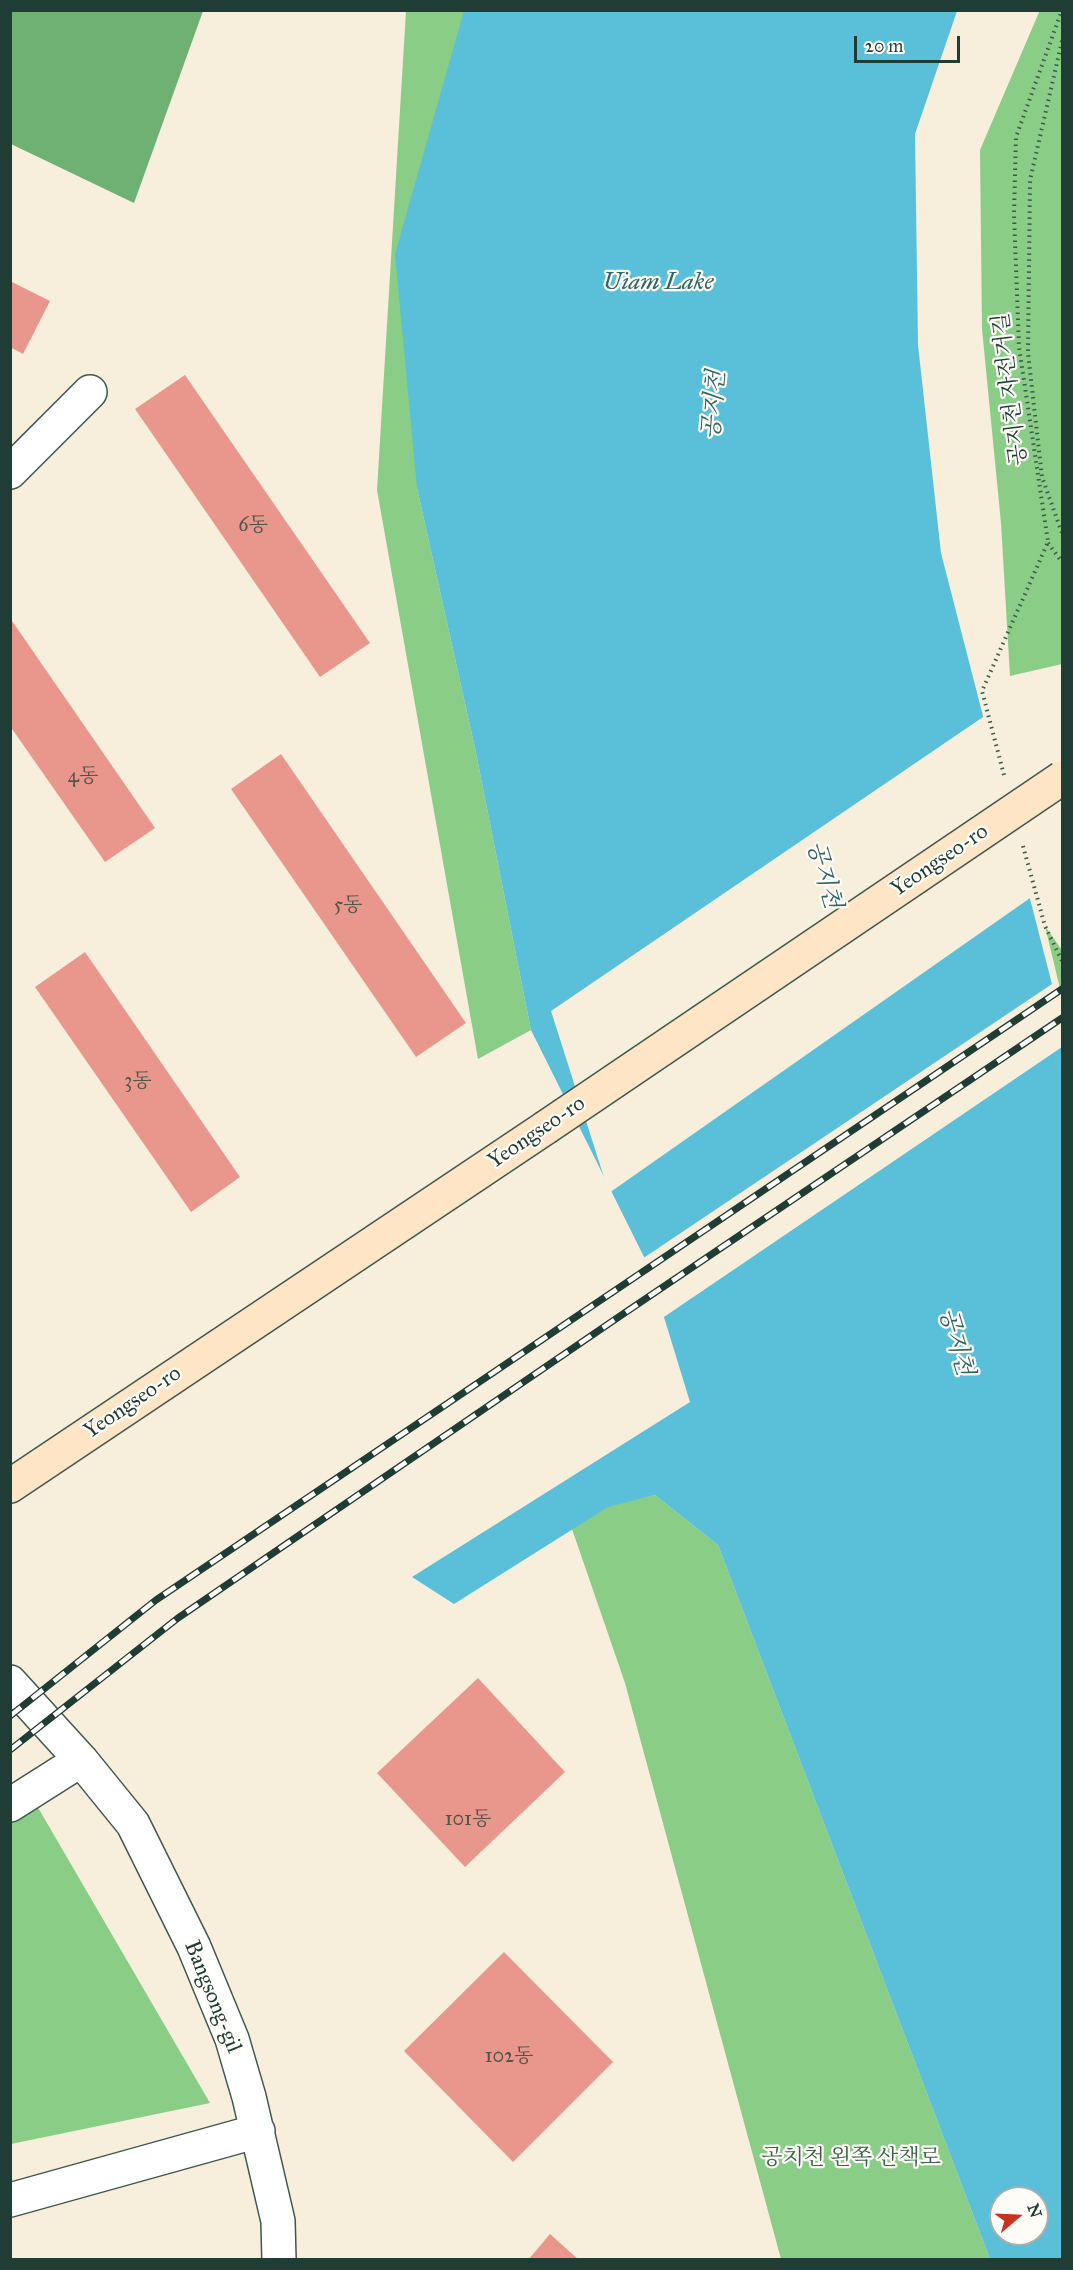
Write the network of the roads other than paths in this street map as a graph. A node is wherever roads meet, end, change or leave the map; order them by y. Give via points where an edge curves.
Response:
1 (90, 392) dead end
2 (10, 472) edge
3 (1062, 778) edge
4 (10, 1486) edge
5 (10, 1682) edge
6 (81, 1760) junction
7 (10, 1805) edge
8 (258, 2131) junction
9 (10, 2200) edge
10 (279, 2259) edge

1 - 2 street
3 - 4 street, Yeongseo-ro, bridge
5 - 6 street
6 - 7 street
6 - 8 street, Bangsong-gil via 133,1824 194,1947 232,2039
8 - 9 street
8 - 10 street, Bangsong-gil via 278,2221

